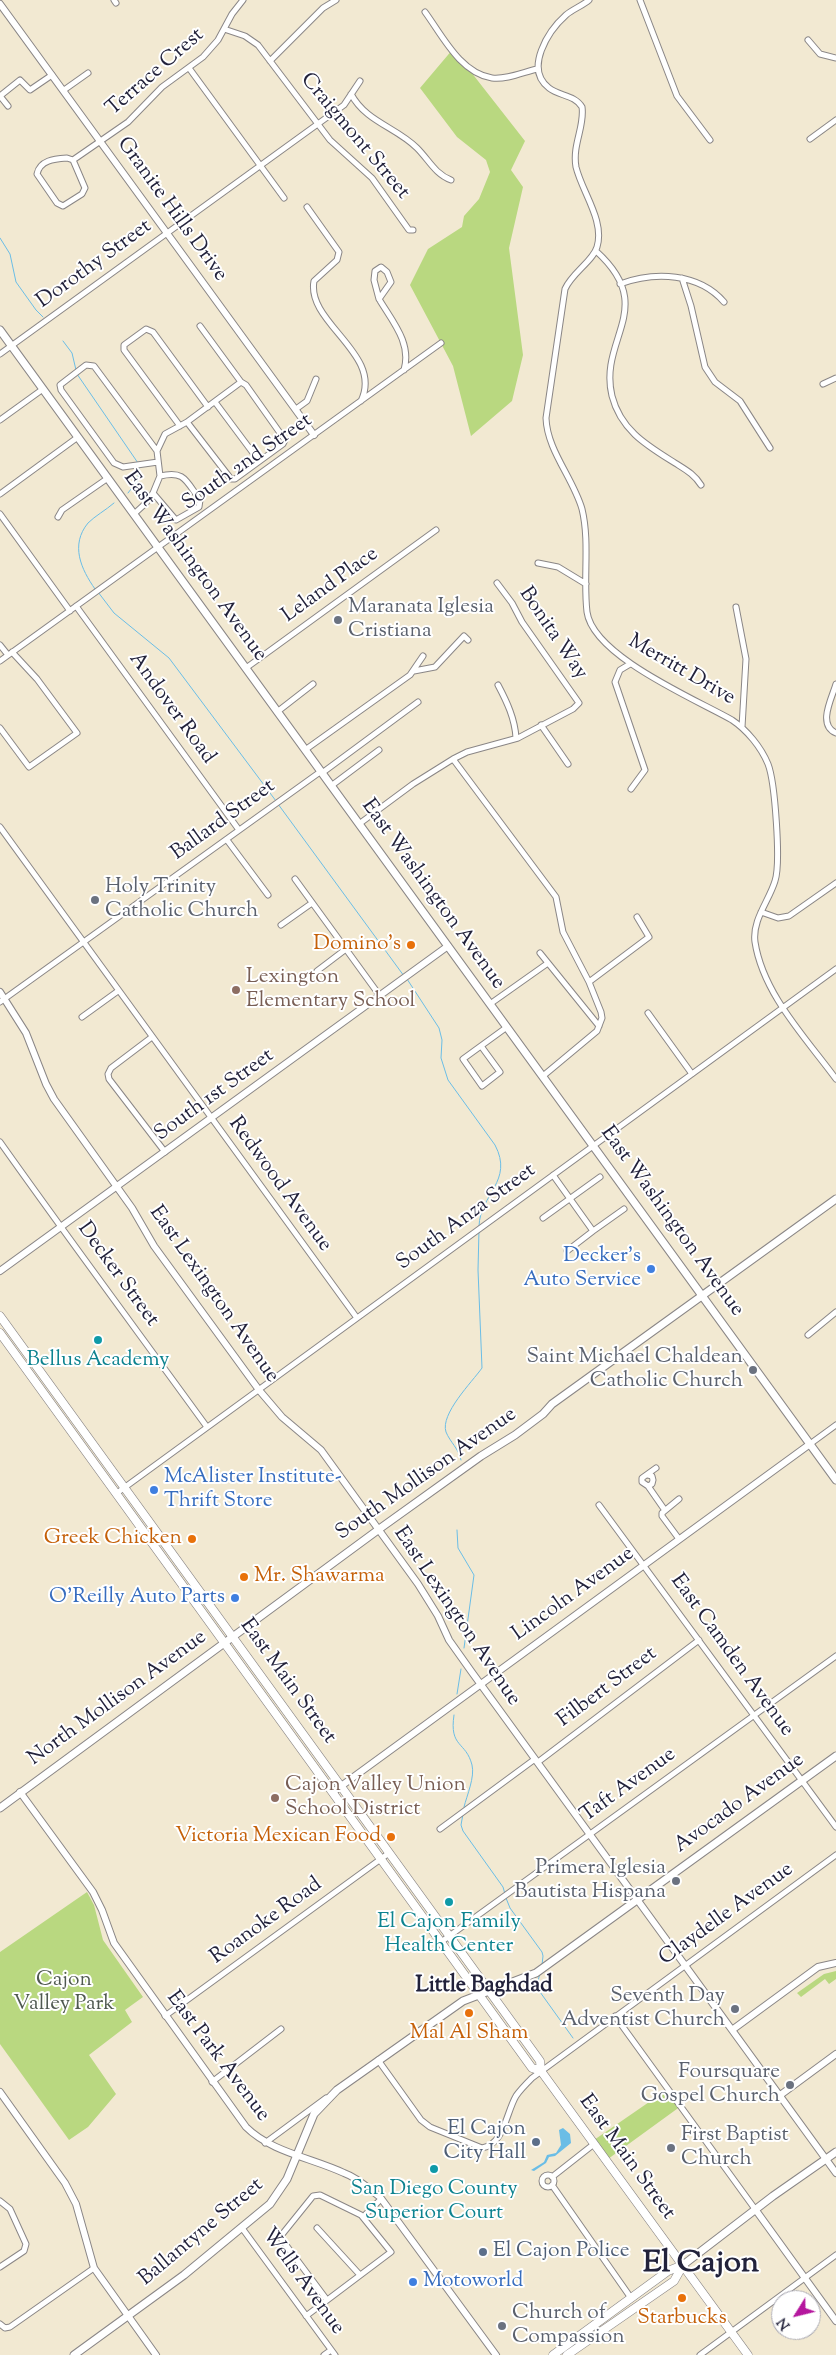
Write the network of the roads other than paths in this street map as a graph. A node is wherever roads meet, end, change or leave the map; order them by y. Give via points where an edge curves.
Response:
1 (243, 0) edge
2 (336, 0) edge
3 (589, 0) edge
4 (640, 0) edge
5 (0, 4) edge
6 (425, 12) dead end
7 (224, 29) junction
8 (808, 40) dead end
9 (836, 58) edge
10 (270, 61) junction
11 (189, 68) junction
12 (537, 69) junction
13 (88, 73) dead end
14 (52, 75) junction
15 (360, 81) dead end
16 (64, 90) junction
17 (351, 94) junction
18 (8, 106) dead end
19 (836, 120) edge
20 (317, 123) junction
21 (810, 139) dead end
22 (710, 140) dead end
23 (100, 141) junction
24 (73, 160) junction
25 (260, 165) junction
26 (451, 180) dead end
27 (284, 198) dead end
28 (307, 207) dead end
29 (413, 230) dead end
30 (167, 232) junction
31 (596, 251) junction
32 (682, 278) junction
33 (620, 284) junction
34 (379, 299) junction
35 (724, 302) dead end
36 (200, 326) dead end
37 (0, 330) edge
38 (441, 343) dead end
39 (11, 346) junction
40 (0, 354) edge
41 (404, 370) junction
42 (836, 378) edge
43 (316, 379) dead end
44 (241, 382) junction
45 (823, 384) dead end
46 (43, 389) junction
47 (215, 402) junction
48 (360, 402) junction
49 (208, 407) junction
50 (296, 409) junction
51 (0, 420) edge
52 (188, 422) junction
53 (180, 426) junction
54 (314, 435) junction
55 (78, 437) junction
56 (770, 448) dead end
57 (156, 451) junction
58 (259, 461) junction
59 (158, 462) junction
60 (160, 476) junction
61 (108, 478) junction
62 (701, 485) dead end
63 (153, 493) junction
64 (0, 494) edge
65 (0, 514) edge
66 (134, 514) junction
67 (58, 517) dead end
68 (436, 530) dead end
69 (157, 546) junction
70 (538, 563) dead end
71 (497, 583) dead end
72 (586, 584) junction
73 (76, 606) junction
74 (736, 606) dead end
75 (70, 611) junction
76 (468, 640) dead end
77 (0, 645) edge
78 (10, 654) junction
79 (423, 656) dead end
80 (0, 661) edge
81 (630, 664) junction
82 (246, 668) junction
83 (412, 673) junction
84 (313, 684) dead end
85 (836, 684) edge
86 (498, 685) dead end
87 (418, 702) dead end
88 (277, 712) junction
89 (541, 725) junction
90 (742, 727) junction
91 (0, 728) edge
92 (836, 733) edge
93 (516, 738) junction
94 (305, 750) junction
95 (379, 750) dead end
96 (453, 759) junction
97 (568, 764) dead end
98 (321, 772) junction
99 (331, 786) junction
100 (631, 789) dead end
101 (359, 824) junction
102 (0, 827) edge
103 (239, 830) junction
104 (227, 840) junction
105 (295, 879) dead end
106 (836, 883) edge
107 (268, 895) dead end
108 (312, 903) junction
109 (761, 912) junction
110 (637, 917) dead end
111 (281, 925) dead end
112 (84, 942) junction
113 (448, 946) junction
114 (346, 949) junction
115 (540, 952) dead end
116 (548, 963) junction
117 (836, 970) edge
118 (316, 971) dead end
119 (589, 982) junction
120 (118, 991) junction
121 (0, 992) edge
122 (380, 996) junction
123 (2, 1000) edge
124 (490, 1004) junction
125 (784, 1007) junction
126 (648, 1013) dead end
127 (82, 1017) dead end
128 (599, 1026) junction
129 (507, 1027) junction
130 (152, 1037) junction
131 (481, 1046) junction
132 (692, 1074) junction
133 (543, 1076) junction
134 (836, 1079) edge
135 (211, 1118) junction
136 (0, 1142) edge
137 (594, 1146) junction
138 (165, 1152) junction
139 (553, 1175) junction
140 (600, 1176) dead end
141 (117, 1187) junction
142 (570, 1198) junction
143 (836, 1199) edge
144 (624, 1209) dead end
145 (544, 1218) dead end
146 (61, 1226) junction
147 (593, 1231) junction
148 (567, 1251) dead end
149 (0, 1271) edge
150 (703, 1296) junction
151 (836, 1312) edge
152 (0, 1316) edge
153 (356, 1318) junction
154 (0, 1333) edge
155 (808, 1335) dead end
156 (259, 1390) junction
157 (836, 1425) edge
158 (207, 1428) junction
159 (810, 1444) junction
160 (656, 1468) dead end
161 (836, 1480) edge
162 (124, 1487) junction
163 (117, 1493) junction
164 (679, 1499) dead end
165 (599, 1505) dead end
166 (664, 1509) junction
167 (378, 1530) junction
168 (679, 1539) junction
169 (644, 1565) junction
170 (232, 1638) junction
171 (700, 1640) junction
172 (225, 1643) junction
173 (836, 1656) edge
174 (481, 1684) junction
175 (754, 1716) junction
176 (306, 1738) junction
177 (298, 1744) junction
178 (836, 1756) edge
179 (536, 1761) junction
180 (802, 1781) junction
181 (341, 1786) junction
182 (20, 1792) junction
183 (333, 1792) junction
184 (0, 1808) edge
185 (836, 1827) edge
186 (440, 1829) dead end
187 (589, 1835) junction
188 (388, 1853) junction
189 (836, 1855) edge
190 (381, 1859) junction
191 (636, 1900) junction
192 (450, 1936) junction
193 (441, 1942) junction
194 (836, 1962) edge
195 (685, 1966) junction
196 (488, 1990) junction
197 (479, 1994) junction
198 (165, 2016) junction
199 (616, 2016) junction
200 (281, 2030) dead end
201 (732, 2030) junction
202 (836, 2054) edge
203 (378, 2060) junction
204 (541, 2071) junction
205 (212, 2082) junction
206 (337, 2090) junction
207 (0, 2092) edge
208 (779, 2096) junction
209 (265, 2143) junction
210 (594, 2144) junction
211 (836, 2152) edge
212 (298, 2154) junction
213 (826, 2160) junction
214 (836, 2173) edge
215 (552, 2176) junction
216 (552, 2186) junction
217 (381, 2199) junction
218 (0, 2201) edge
219 (755, 2209) junction
220 (363, 2217) junction
221 (242, 2228) junction
222 (317, 2228) dead end
223 (836, 2255) edge
224 (683, 2265) junction
225 (0, 2267) edge
226 (94, 2268) junction
227 (360, 2275) junction
228 (805, 2278) junction
229 (631, 2298) junction
230 (327, 2300) junction
231 (627, 2314) junction
232 (128, 2316) junction
233 (306, 2316) junction
234 (836, 2321) edge
235 (2, 2326) edge
236 (731, 2332) junction
237 (583, 2333) junction
238 (588, 2341) junction
239 (333, 2353) edge
240 (74, 2355) edge
241 (156, 2355) edge
242 (324, 2355) edge
243 (496, 2355) edge
244 (553, 2355) edge
245 (567, 2355) edge
246 (700, 2355) edge
247 (748, 2355) edge

1 - 7 street, Terrace Crest
2 - 10 street via 323,8
3 - 12 street via 566,15 550,35 538,57
4 - 22 street via 677,96
5 - 14 street, Granite Hills Drive
6 - 12 street via 463,62 475,72 492,78
7 - 10 street, Craigmont Street via 252,40
7 - 11 street, Terrace Crest via 211,50
8 - 9 street via 820,54
10 - 20 street, Craigmont Street
11 - 23 street, Terrace Crest via 160,89 128,122
11 - 25 street
12 - 31 street via 549,88 582,106 575,159 598,228
13 - 16 street
14 - 16 street, Granite Hills Drive
14 - 18 street via 30,90 20,80 0,96
15 - 17 street, Dorothy Street
16 - 23 street, Granite Hills Drive
17 - 20 street, Dorothy Street via 344,105
17 - 26 street via 364,112 408,140 440,176
19 - 21 street
20 - 25 street, Dorothy Street
20 - 29 street, Craigmont Street via 340,151 372,178 409,230
23 - 24 street, Terrace Crest
23 - 30 street, Granite Hills Drive
24 - 24 street via 52,159 37,170 39,179 60,205 66,205 86,188
25 - 27 street
25 - 30 street, Dorothy Street
28 - 48 street via 339,252 337,260 317,276 312,290 316,301 360,364 365,386
30 - 39 street, Dorothy Street
30 - 50 street, Granite Hills Drive
31 - 33 street via 616,272
31 - 72 street, Merritt Drive via 565,288 546,418 549,436 581,507
32 - 33 street via 634,278
32 - 35 street via 714,291
32 - 56 street via 704,367 715,382 740,401
33 - 62 street via 626,307 610,376 614,404 635,436 695,476
34 - 34 street via 391,282 381,267 375,271 374,280
34 - 41 street via 404,341
36 - 44 street
37 - 39 main road, East Washington Avenue
38 - 41 street, South 2nd Street
39 - 40 street, Dorothy Street
39 - 46 main road, East Washington Avenue
41 - 48 street, South 2nd Street
42 - 45 street
43 - 50 street via 307,402
44 - 47 street
44 - 58 street via 246,384 284,436 283,444
46 - 51 street
46 - 55 main road, East Washington Avenue
47 - 49 street
47 - 58 street
48 - 54 street, South 2nd Street
49 - 52 street
49 - 53 street via 153,332 142,331 124,345 124,350
50 - 54 street, Granite Hills Drive
52 - 53 street
52 - 58 street via 228,476 235,479
53 - 57 street via 165,434
54 - 69 street, South 2nd Street
55 - 61 main road, East Washington Avenue
55 - 64 street
57 - 59 street
57 - 59 street via 94,366 86,365 60,385 114,463 123,468
59 - 60 street
60 - 63 street
60 - 63 street via 173,473 182,476 200,500 198,507 176,520
61 - 66 main road, East Washington Avenue
61 - 67 street via 62,510
63 - 66 street
65 - 75 street
66 - 69 main road, East Washington Avenue
68 - 82 street, Leland Place
69 - 73 street, South 2nd Street
69 - 82 main road, East Washington Avenue
70 - 72 street via 558,567
71 - 89 street, Bonita Way via 579,703
72 - 81 street, Merritt Drive via 587,612 592,628 602,641
73 - 75 street, South 2nd Street
73 - 103 street, Andover Road
74 - 90 street via 746,659
75 - 78 street, South 2nd Street
76 - 83 street via 464,636 435,667
77 - 78 street
78 - 80 street, South 2nd Street
78 - 91 street via 37,679 76,733 29,767
79 - 83 street
81 - 90 street, Merritt Drive
81 - 100 street via 620,670 616,682 646,770
82 - 88 main road, East Washington Avenue
83 - 94 street
84 - 88 street
85 - 92 street via 826,720 828,728
86 - 93 street via 508,705
87 - 98 street, Ballard Street
88 - 94 main road, East Washington Avenue
89 - 93 street
89 - 97 street
90 - 109 street, Merritt Drive via 766,759 772,780 778,864 775,883
93 - 96 street
94 - 98 main road, East Washington Avenue
95 - 99 street
96 - 101 street
96 - 119 street via 556,897 563,932
98 - 99 main road, East Washington Avenue
98 - 103 street, Ballard Street
99 - 101 main road, East Washington Avenue
101 - 113 main road, East Washington Avenue
102 - 112 street, Redwood Avenue
103 - 104 street, Ballard Street
104 - 107 street
104 - 112 street, Ballard Street
105 - 108 street
106 - 109 street via 789,916 778,918
108 - 111 street
108 - 114 street
109 - 125 street, Merritt Drive via 755,930 757,952 772,989
110 - 119 street via 649,936
112 - 120 street, Redwood Avenue
112 - 123 street, Ballard Street
113 - 122 street, South 1st Street
113 - 124 main road, East Washington Avenue
114 - 118 street
114 - 122 street
115 - 116 street
116 - 124 street
116 - 128 street
117 - 125 street, South Anza Street
119 - 128 street via 602,1018
120 - 127 street
120 - 130 street, Redwood Avenue
121 - 123 street, East Lexington Avenue
122 - 135 street, South 1st Street
123 - 141 street, East Lexington Avenue via 26,1033 54,1099
124 - 129 main road, East Washington Avenue
125 - 132 street, South Anza Street
125 - 134 street, Merritt Drive
126 - 132 street
128 - 133 street via 584,1044
129 - 131 street
129 - 133 main road, East Washington Avenue
130 - 135 street, Redwood Avenue
130 - 138 street via 111,1068 108,1074
131 - 131 street via 463,1059 482,1086 500,1072
132 - 137 street, South Anza Street
133 - 137 main road, East Washington Avenue
135 - 138 street, South 1st Street
135 - 153 street, Redwood Avenue
136 - 146 street, Decker Street
137 - 139 street, South Anza Street
137 - 150 main road, East Washington Avenue
138 - 141 street, South 1st Street
139 - 142 street
139 - 153 street, South Anza Street
140 - 142 street
141 - 146 street, South 1st Street
141 - 156 street, East Lexington Avenue via 154,1246
142 - 145 street
142 - 147 street
143 - 150 main road, South Mollison Avenue
144 - 147 street
146 - 149 street, South 1st Street
146 - 158 street, Decker Street
147 - 148 street
150 - 159 main road, East Washington Avenue
150 - 167 main road, South Mollison Avenue via 552,1404 508,1440
151 - 155 street
152 - 162 main road, East Main Street
153 - 156 street, South Anza Street
154 - 163 main road, East Main Street
156 - 158 street, South Anza Street
156 - 167 street, East Lexington Avenue via 282,1417 321,1450
157 - 159 street, Lincoln Avenue
158 - 162 street, South Anza Street
159 - 161 main road, East Washington Avenue
159 - 168 street, Lincoln Avenue
160 - 166 street via 642,1480
162 - 163 street, South Anza Street
162 - 170 main road, East Main Street
163 - 172 main road, East Main Street
164 - 166 street
165 - 169 street, East Camden Avenue
166 - 168 street via 662,1516
167 - 170 main road, South Mollison Avenue
167 - 174 street, East Lexington Avenue via 418,1584 449,1640
168 - 169 street, Lincoln Avenue
169 - 171 street, East Camden Avenue
169 - 174 street, Lincoln Avenue
170 - 172 main road, North Mollison Avenue
170 - 176 main road, East Main Street
171 - 175 street, East Camden Avenue
171 - 179 street, Filbert Street
172 - 177 main road, East Main Street
172 - 182 main road, North Mollison Avenue
173 - 175 street, Taft Avenue
174 - 179 street, East Lexington Avenue
174 - 181 street, Lincoln Avenue
175 - 180 street, East Camden Avenue
175 - 187 street, Taft Avenue
176 - 177 main road
176 - 181 main road, East Main Street
177 - 183 main road, East Main Street
178 - 180 main road, Avocado Avenue
179 - 186 street, Filbert Street
179 - 187 street, East Lexington Avenue
180 - 185 street, East Camden Avenue
180 - 191 main road, Avocado Avenue
181 - 183 street, Lincoln Avenue
181 - 188 main road, East Main Street
182 - 184 main road, North Mollison Avenue
182 - 198 street, East Park Avenue via 93,1892 114,1943
183 - 190 main road, East Main Street
187 - 191 street, East Lexington Avenue
187 - 192 street, Taft Avenue
188 - 190 street, Roanoke Road
188 - 192 main road, East Main Street
189 - 195 street, Claydelle Avenue
190 - 193 main road, East Main Street
190 - 198 street, Roanoke Road
191 - 195 street, East Lexington Avenue
191 - 196 main road, Avocado Avenue via 536,1973
192 - 193 street, Taft Avenue
192 - 196 main road, East Main Street
193 - 197 main road, East Main Street
194 - 201 street via 818,1967
195 - 199 street, Claydelle Avenue
195 - 201 street, East Lexington Avenue
196 - 197 main road, Ballantyne Street
196 - 204 main road, East Main Street via 540,2061
197 - 203 main road, Ballantyne Street via 459,2004
197 - 204 main road, East Main Street via 532,2068
198 - 205 street, East Park Avenue
199 - 204 street, Claydelle Avenue
199 - 219 street
200 - 205 street
201 - 208 street, East Lexington Avenue
202 - 208 street
203 - 204 street, Claydelle Avenue via 421,2120 430,2127 482,2148 496,2142 516,2095
203 - 206 main road, Ballantyne Street
204 - 210 main road, East Main Street
205 - 209 street, East Park Avenue via 246,2127
206 - 209 street
206 - 212 main road, Ballantyne Street via 314,2114
207 - 226 street via 74,2198
208 - 213 street, East Lexington Avenue
209 - 212 street, East Park Avenue
210 - 215 street
210 - 224 main road, East Main Street
211 - 213 main road
212 - 217 street, East Park Avenue via 359,2180
212 - 221 main road, Ballantyne Street via 280,2191
213 - 214 street, East Lexington Avenue
213 - 219 main road
215 - 216 street
215 - 216 street via 547,2175 542,2180 546,2186
216 - 229 street
217 - 220 street
217 - 243 street, East Park Avenue
218 - 225 street via 7,2205 26,2244 24,2250
219 - 224 main road
219 - 228 street
220 - 227 street via 391,2252
220 - 230 street via 320,2195 313,2196 280,2237
221 - 232 main road, Ballantyne Street
221 - 233 street, Wells Avenue
222 - 227 street
223 - 228 street
224 - 229 main road via 668,2271
224 - 231 main road via 674,2280
224 - 236 main road, East Main Street
226 - 232 street
226 - 235 street via 10,2327
227 - 230 street
228 - 234 street
228 - 236 street
229 - 231 main road via 632,2305
229 - 237 main road
230 - 233 street
231 - 238 main road
232 - 240 main road, Ballantyne Street
232 - 241 street
233 - 239 street, Wells Avenue
236 - 246 street
236 - 247 main road, East Main Street
237 - 238 main road
237 - 244 main road
238 - 245 main road
239 - 242 street

